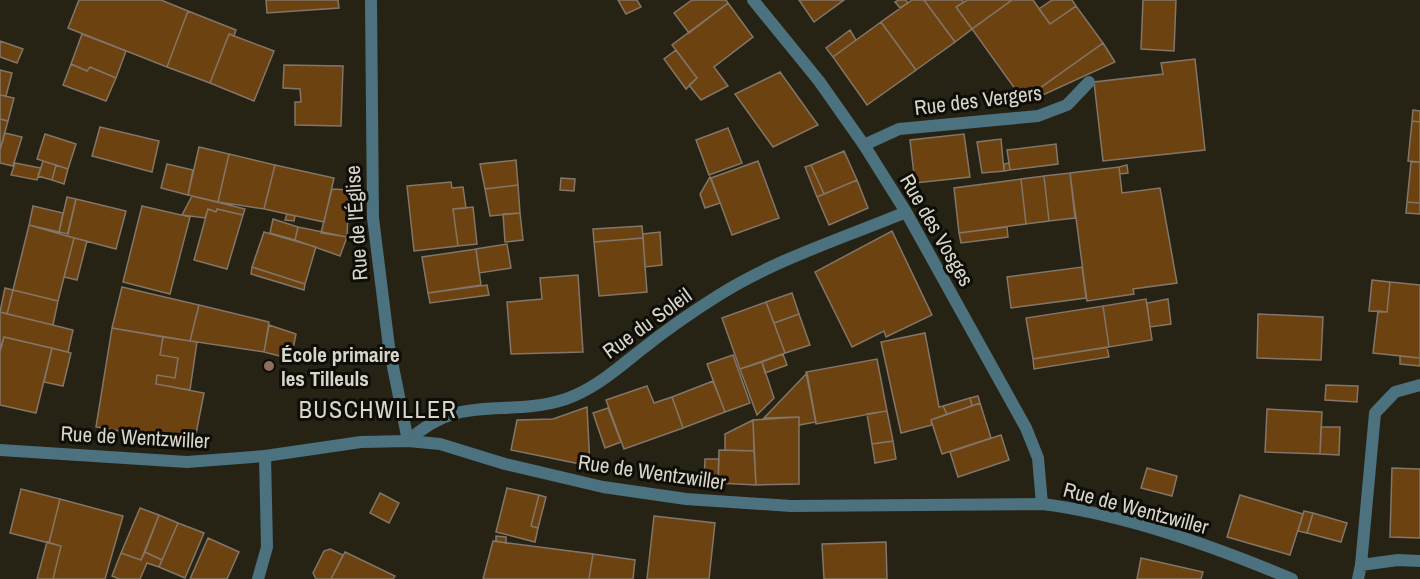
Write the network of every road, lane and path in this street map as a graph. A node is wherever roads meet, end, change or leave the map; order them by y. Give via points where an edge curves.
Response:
1 (371, 0) edge
2 (753, 0) edge
3 (1089, 82) dead end
4 (864, 145) junction
5 (906, 212) junction
6 (1420, 385) edge
7 (408, 441) junction
8 (0, 450) edge
9 (265, 456) junction
10 (1042, 504) junction
11 (1420, 561) edge
12 (1361, 565) junction
13 (258, 579) edge
14 (1293, 579) edge
15 (1358, 579) edge

1 - 7 street, Rue de l'Église via 372,218 388,347
2 - 4 street, Rue des Vosges via 819,81
3 - 4 street, Rue des Vergers via 1067,105 1038,116 898,129
4 - 5 street, Rue des Vosges
5 - 7 street, Rue du Soleil via 722,293 584,392 534,407 453,413 425,426
5 - 10 street, Rue des Vosges via 1026,428 1038,458
6 - 12 street via 1395,392 1375,413
7 - 9 street, Rue de Wentzwiller via 361,442
7 - 10 street, Rue de Wentzwiller via 440,444 505,465 592,485 686,499 790,506
8 - 9 street, Rue de Wentzwiller via 169,462
9 - 13 street via 267,547
10 - 14 street, Rue de Wentzwiller via 1114,518 1229,554
11 - 12 street
12 - 15 street

